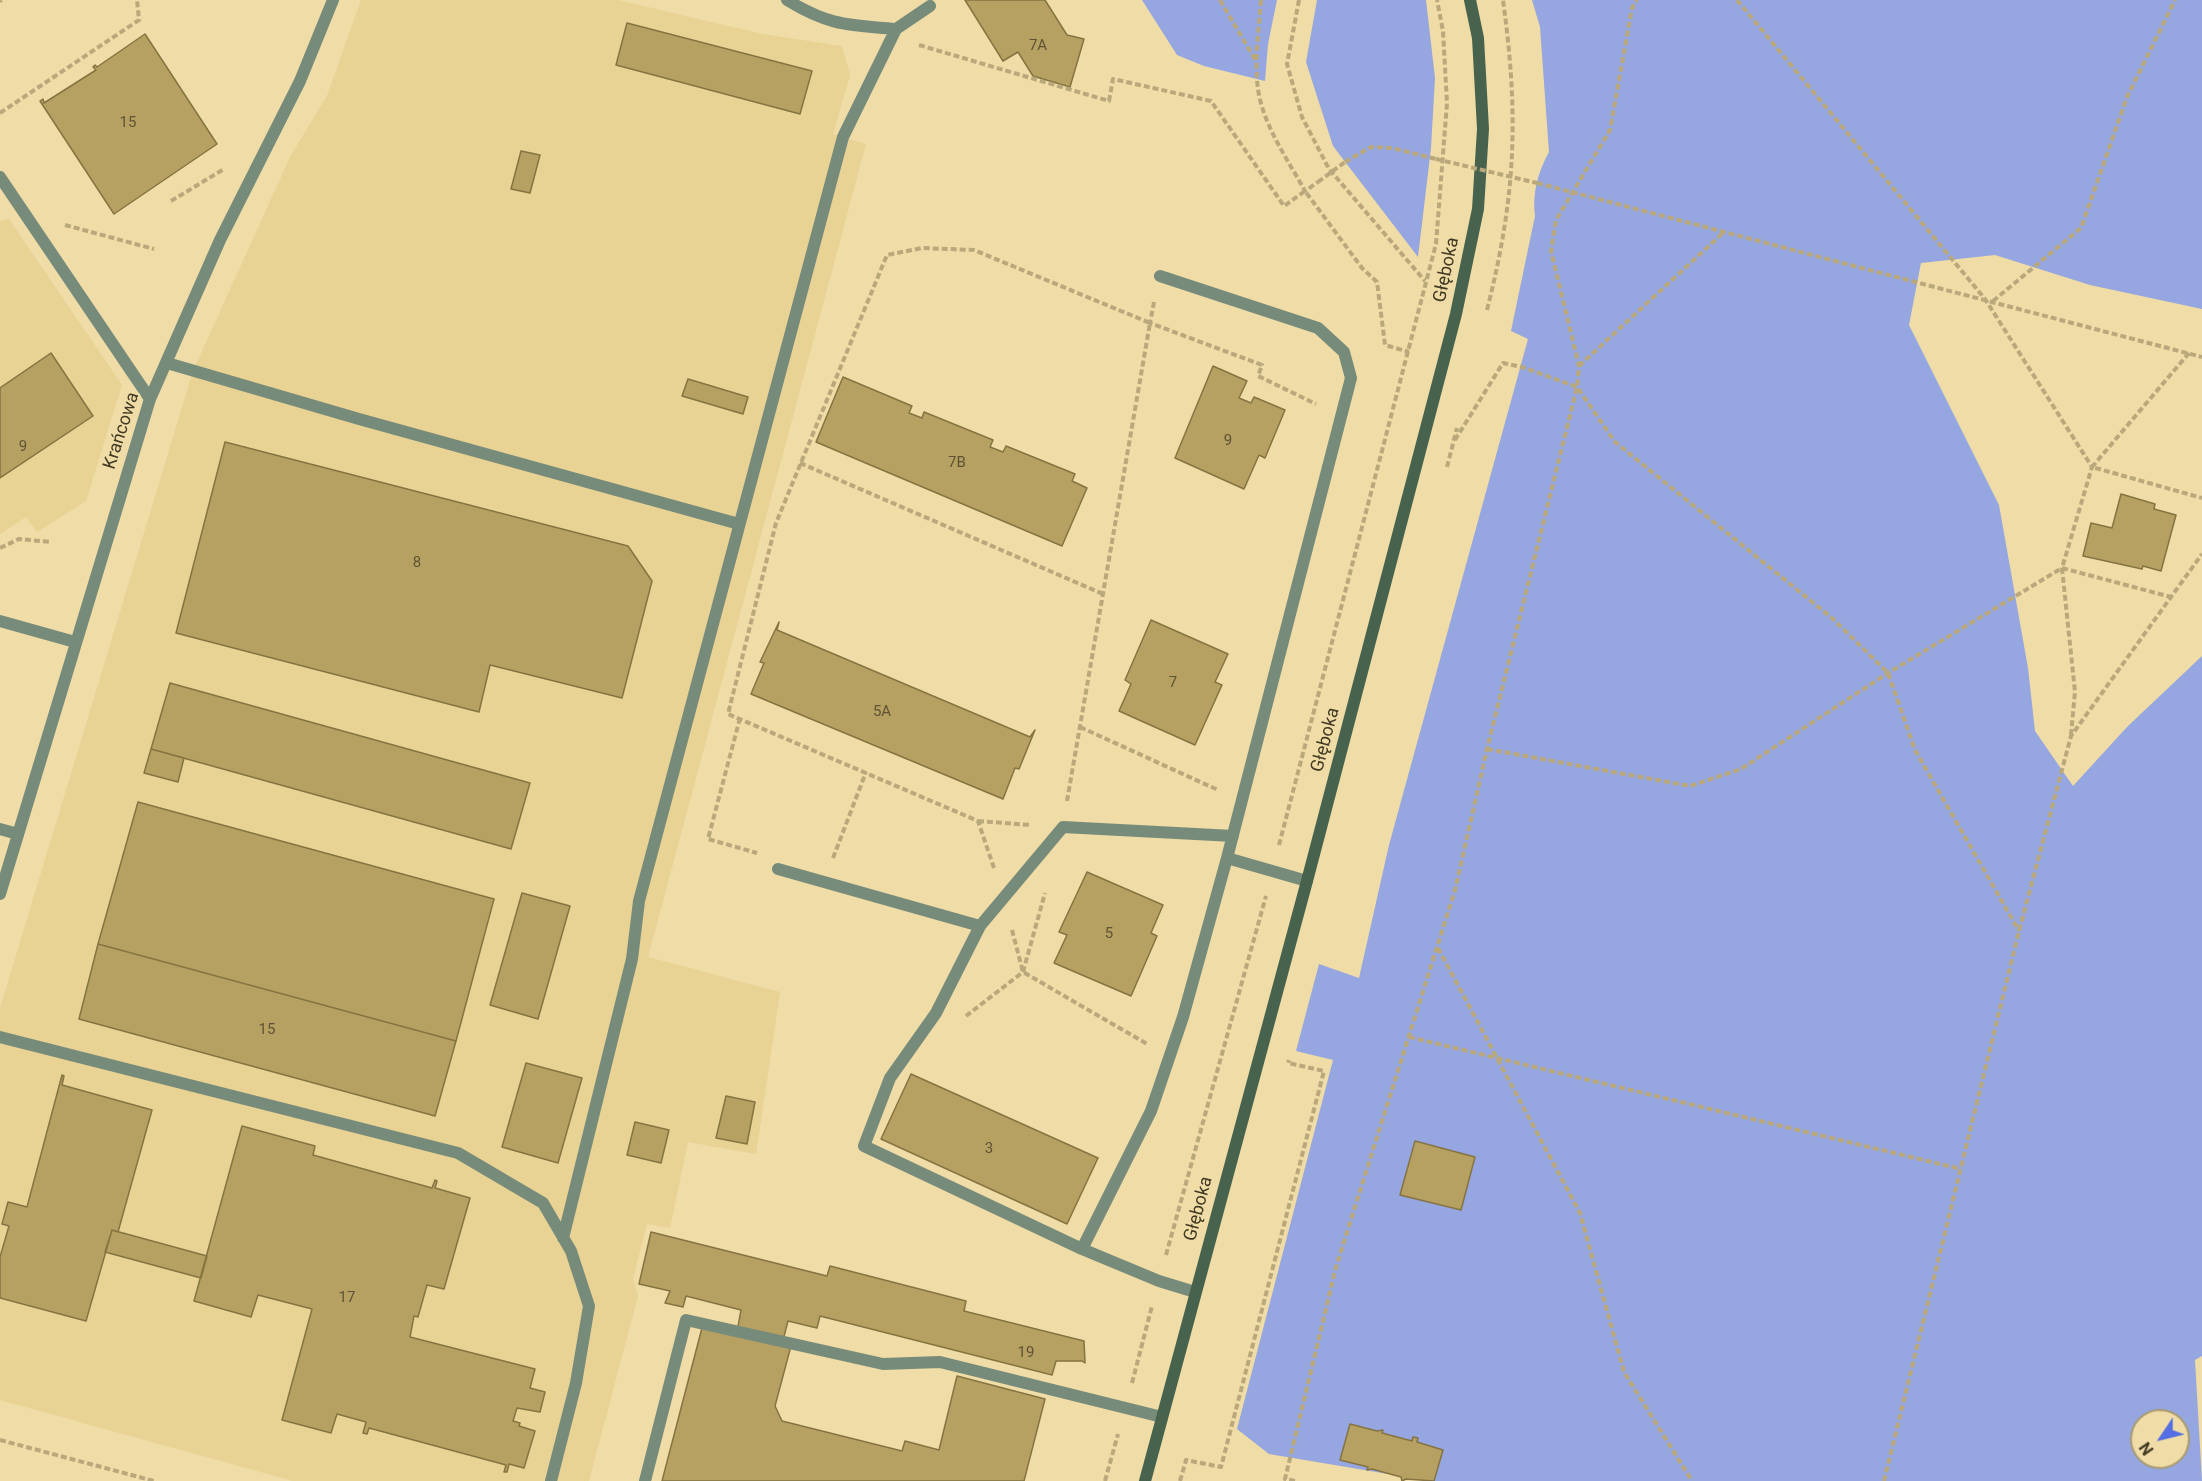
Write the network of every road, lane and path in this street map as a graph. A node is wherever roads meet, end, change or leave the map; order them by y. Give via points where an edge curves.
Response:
1 (137, 0) edge
2 (333, 0) edge
3 (787, 0) edge
4 (1220, 0) edge
5 (1261, 0) edge
6 (1299, 0) edge
7 (1437, 0) edge
8 (1470, 0) edge
9 (1637, 0) edge
10 (1737, 0) edge
11 (2175, 0) edge
12 (930, 6) dead end
13 (896, 29) junction
14 (1256, 62) junction
15 (0, 113) edge
16 (0, 177) edge
17 (1305, 191) junction
18 (1574, 193) junction
19 (25, 213) junction
20 (1725, 231) junction
21 (154, 249) dead end
22 (1160, 276) joint
23 (1425, 281) junction
24 (1984, 299) junction
25 (1992, 301) junction
26 (1150, 323) junction
27 (1409, 352) junction
28 (2189, 353) junction
29 (2202, 357) edge
30 (167, 363) junction
31 (1579, 366) junction
32 (1577, 387) junction
33 (150, 399) junction
34 (1341, 416) junction
35 (800, 463) junction
36 (2091, 466) junction
37 (1444, 477) dead end
38 (2202, 498) edge
39 (739, 524) junction
40 (51, 542) dead end
41 (0, 548) edge
42 (2202, 554) edge
43 (2062, 568) junction
44 (1103, 594) junction
45 (2171, 597) junction
46 (0, 621) edge
47 (75, 642) junction
48 (1888, 673) junction
49 (740, 718) junction
50 (1080, 727) junction
51 (2071, 736) junction
52 (1487, 749) junction
53 (866, 772) junction
54 (1242, 801) junction
55 (978, 821) junction
56 (1063, 827) junction
57 (0, 830) edge
58 (18, 834) junction
59 (1233, 836) junction
60 (1227, 858) junction
61 (778, 869) joint
62 (1272, 871) junction
63 (1307, 881) junction
64 (824, 882) junction
65 (1047, 883) dead end
66 (0, 894) edge
67 (1005, 899) junction
68 (980, 926) junction
69 (2019, 931) junction
70 (1437, 948) junction
71 (1023, 972) junction
72 (958, 1022) dead end
73 (0, 1036) edge
74 (1409, 1037) junction
75 (1291, 1051) dead end
76 (1168, 1056) junction
77 (1496, 1058) junction
78 (1961, 1169) junction
79 (563, 1238) junction
80 (1082, 1249) junction
81 (1159, 1281) junction
82 (1195, 1292) junction
83 (1125, 1408) junction
84 (1162, 1417) junction
85 (0, 1440) edge
86 (154, 1481) edge
87 (551, 1481) edge
88 (645, 1481) edge
89 (1105, 1481) edge
90 (1145, 1481) edge
91 (1180, 1481) edge
92 (1295, 1481) edge
93 (1692, 1481) edge
94 (1884, 1481) edge

1 - 15 path via 139,20
2 - 30 street, Krańcowa via 300,81 220,240
3 - 13 street via 838,25
4 - 14 path
5 - 14 path
6 - 23 path via 1287,64 1302,117 1329,169
7 - 23 path via 1448,103 1436,244
8 - 63 main road, Głęboka via 1478,38 1483,129 1478,209 1456,314
9 - 18 path via 1632,8 1610,130
10 - 24 path
11 - 25 path via 2127,97 2081,228
12 - 13 street
13 - 17 path via 920,46 1109,101 1113,79 1210,101 1284,206
13 - 39 street via 843,137
14 - 17 path via 1258,91 1274,134
16 - 19 street
17 - 18 path, bridge via 1371,147 1392,148
17 - 27 path via 1362,268 1377,282 1385,345
18 - 20 path
18 - 31 path via 1556,220 1551,251
19 - 21 path
19 - 33 street
20 - 24 path
20 - 31 path
22 - 26 path
22 - 34 street via 1318,328 1344,352 1351,378
23 - 27 path
24 - 25 path
24 - 36 path
25 - 28 path
26 - 34 path via 1262,365 1258,376
26 - 35 path via 974,250 922,248 887,255
26 - 44 path
27 - 62 path
28 - 29 path
28 - 36 path
30 - 33 street, Krańcowa
30 - 39 street
31 - 32 path
32 - 37 path via 1503,363 1453,443
32 - 48 path via 1615,442 1832,618
32 - 52 path
33 - 47 street, Krańcowa
34 - 54 street
35 - 44 path
35 - 49 path via 776,523 728,714
36 - 38 path
36 - 43 path
39 - 79 street via 642,890 632,959
40 - 41 path via 19,539
42 - 45 path
43 - 45 path
43 - 48 path
43 - 51 path via 2075,692
44 - 50 path
45 - 51 path
46 - 47 street
47 - 58 street, Krańcowa
48 - 52 path via 1741,769 1690,786
48 - 69 path via 1915,750
49 - 53 path
49 - 61 path via 708,839 777,859
50 - 54 path
50 - 56 path
51 - 69 path
52 - 70 path via 1455,890
53 - 55 path
53 - 64 path
54 - 59 street
55 - 56 path
55 - 67 path
56 - 59 street
56 - 67 street
57 - 58 street
58 - 66 street, Krańcowa
59 - 60 street
60 - 62 street
60 - 76 street via 1183,1017
61 - 64 street
62 - 63 street
62 - 81 path
63 - 82 main road, Głęboka
64 - 68 street
65 - 71 path
67 - 68 street
67 - 71 path
68 - 80 street via 936,1012 890,1078 864,1146
69 - 78 path
70 - 74 path
70 - 77 path
71 - 72 path
71 - 76 path
73 - 79 street via 458,1153 543,1203
74 - 77 path
74 - 92 path via 1335,1267 1285,1479
75 - 91 path via 1288,1062 1324,1071 1221,1467 1186,1460
76 - 80 street via 1151,1111
77 - 78 path
77 - 93 path via 1580,1213 1624,1372
78 - 94 path
79 - 87 street via 589,1306 576,1383
80 - 81 street
81 - 82 street
81 - 83 path
82 - 84 main road, Głęboka
83 - 84 street
83 - 88 street via 940,1362 883,1364 686,1320
83 - 89 path
84 - 90 main road, Głęboka
85 - 86 path

